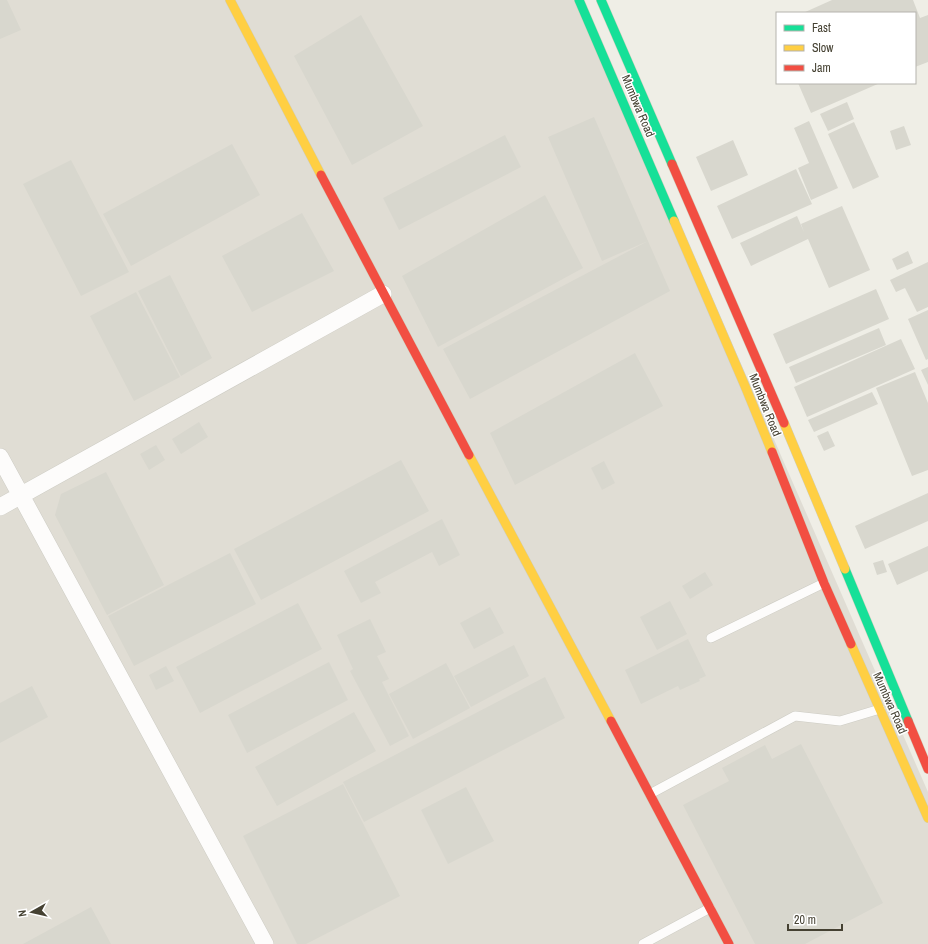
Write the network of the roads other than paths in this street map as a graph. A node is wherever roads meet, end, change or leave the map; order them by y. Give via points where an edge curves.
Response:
1 (230, 0) edge
2 (579, 0) edge
3 (601, 0) edge
4 (383, 294) junction
5 (0, 458) edge
6 (21, 496) junction
7 (0, 507) edge
8 (824, 583) junction
9 (711, 638) dead end
10 (880, 709) junction
11 (928, 769) edge
12 (649, 795) junction
13 (928, 818) edge
14 (710, 908) junction
15 (265, 944) edge
16 (643, 944) edge
17 (729, 944) edge

1 - 4 main road
2 - 8 main road, Mumbwa Road via 742,379
3 - 11 main road, Mumbwa Road via 803,468
4 - 6 street
4 - 12 main road
5 - 6 street
6 - 7 street
6 - 15 street
8 - 9 lane
8 - 10 main road, Mumbwa Road
10 - 12 lane via 840,721 795,716
10 - 13 main road, Mumbwa Road
12 - 14 main road
14 - 16 lane
14 - 17 main road

